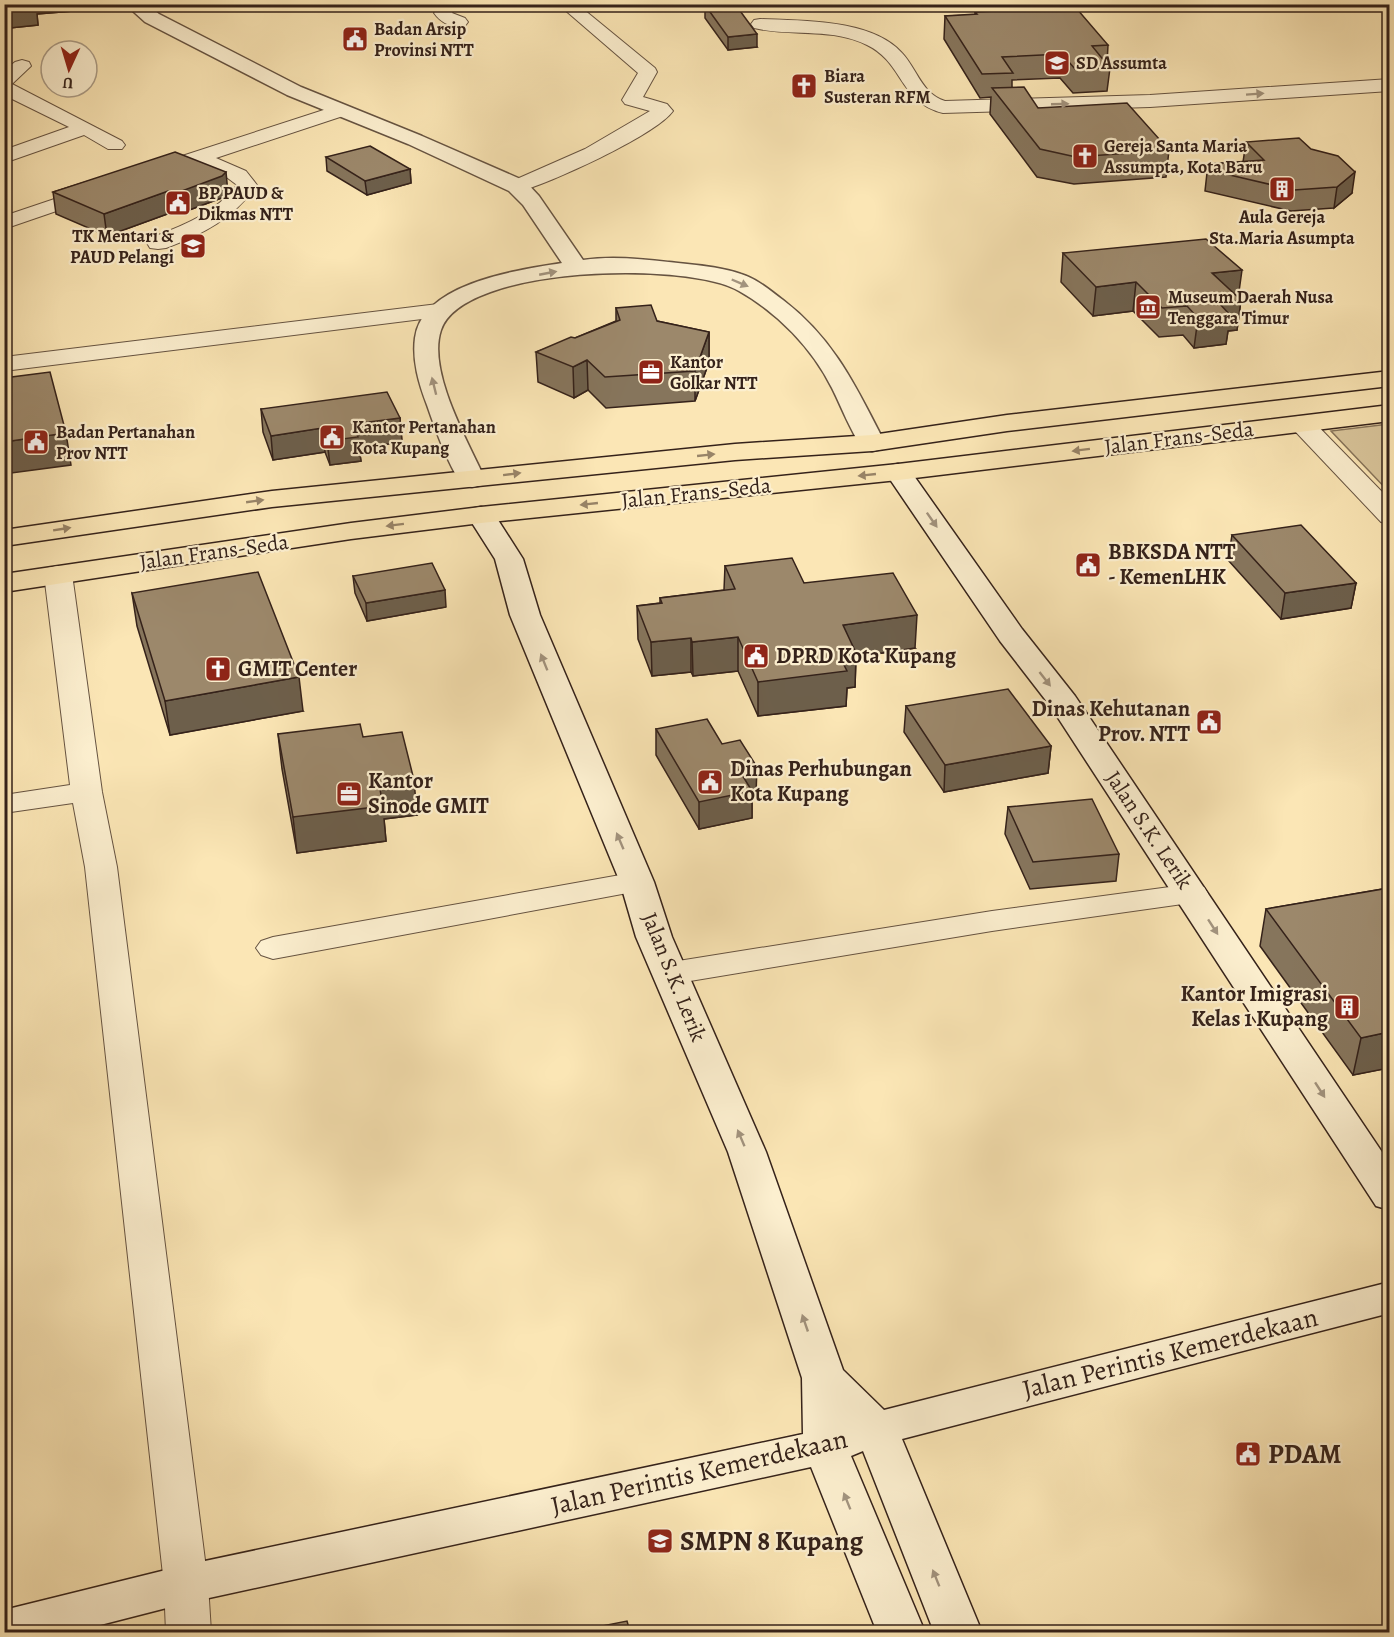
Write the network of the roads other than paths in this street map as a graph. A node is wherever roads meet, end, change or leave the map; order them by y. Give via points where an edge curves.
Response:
1 (134, 4) edge
2 (450, 4) edge
3 (566, 4) edge
4 (459, 22) dead end
5 (760, 24) dead end
6 (4, 62) edge
7 (4, 81) edge
8 (1389, 85) edge
9 (4, 87) edge
10 (339, 111) junction
11 (86, 128) junction
12 (115, 145) dead end
13 (4, 157) edge
14 (196, 158) junction
15 (136, 177) edge
16 (115, 184) edge
17 (517, 186) junction
18 (4, 223) edge
19 (158, 243) dead end
20 (576, 267) junction
21 (438, 311) junction
22 (4, 364) edge
23 (1389, 378) edge
24 (1389, 413) edge
25 (1301, 423) junction
26 (872, 443) junction
27 (898, 472) junction
28 (472, 479) junction
29 (481, 515) junction
30 (1389, 516) edge
31 (4, 538) edge
32 (58, 574) junction
33 (4, 583) edge
34 (86, 792) junction
35 (4, 804) edge
36 (637, 882) junction
37 (1192, 894) junction
38 (273, 948) dead end
39 (672, 973) junction
40 (1389, 1196) edge
41 (1389, 1297) edge
42 (824, 1378) junction
43 (876, 1429) junction
44 (825, 1447) junction
45 (186, 1584) junction
46 (4, 1630) edge
47 (189, 1632) edge
48 (901, 1632) edge
49 (958, 1632) edge

1 - 10 main road via 152,18 220,54
2 - 4 street via 443,13
3 - 17 street via 648,72 632,100 663,111 578,161
5 -> 8 street via 829,29 878,44 894,56 924,100 958,108 1150,101
6 - 7 street via 22,66
9 - 11 street
10 - 14 street
10 - 17 main road
11 - 12 street
11 - 13 street
14 - 15 street
14 - 19 street via 233,173 247,185 233,203 208,222
16 - 18 street
17 - 20 main road
21 -> 20 main road via 485,288
20 -> 26 main road via 608,265 688,271 746,285 788,315 826,357
21 - 22 street
28 -> 21 main road via 435,392 428,360 427,337
23 - 26 main road, Jalan Frans-Seda via 1006,423
24 - 25 main road, Jalan Frans-Seda
25 -> 27 main road, Jalan Frans-Seda
25 - 30 street
28 -> 26 main road, Jalan Frans-Seda via 735,452
27 -> 29 main road, Jalan Frans-Seda
27 -> 37 main road, Jalan S.K. Lerik via 1064,704
31 -> 28 main road, Jalan Frans-Seda via 272,499
29 -> 32 main road, Jalan Frans-Seda
36 -> 29 main road, Jalan S.K. Lerik via 529,624 509,559
32 - 33 main road, Jalan Frans-Seda
32 - 34 street
34 - 35 street
34 - 45 street via 103,879
36 - 38 street
36 - 39 main road, Jalan S.K. Lerik via 654,937
37 - 39 street via 992,921
37 -> 40 main road, Jalan S.K. Lerik
42 -> 39 main road, Jalan S.K. Lerik via 747,1152
41 - 43 main road, Jalan Perintis Kemerdekaan
42 - 43 main road, Jalan S.K. Lerik
42 - 44 main road
43 - 44 main road, Jalan Perintis Kemerdekaan
49 -> 43 main road
44 - 45 main road, Jalan Perintis Kemerdekaan
48 -> 44 main road
45 - 46 main road, Jalan Perintis Kemerdekaan
45 - 47 street

